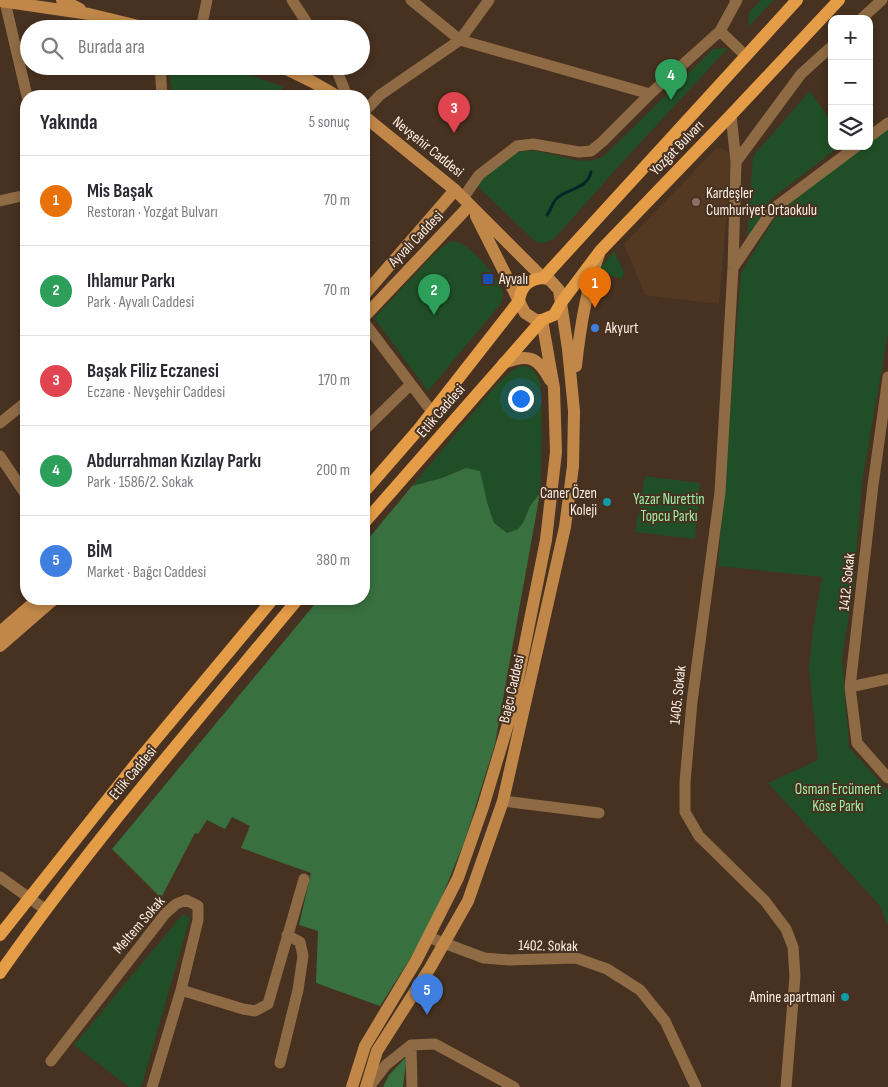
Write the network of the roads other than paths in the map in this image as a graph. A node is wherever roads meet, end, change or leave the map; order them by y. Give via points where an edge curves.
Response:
1 (62, 0) edge
2 (207, 0) edge
3 (292, 0) edge
4 (411, 0) edge
5 (490, 0) edge
6 (737, 0) edge
7 (797, 0) edge
8 (838, 0) edge
9 (882, 0) edge
10 (3, 1) edge
11 (24, 3) edge
12 (89, 14) junction
13 (865, 15) edge
14 (114, 20) edge
15 (203, 20) edge
16 (304, 20) edge
17 (720, 31) junction
18 (460, 40) junction
19 (828, 50) edge
20 (746, 56) junction
21 (20, 68) edge
22 (22, 75) edge
23 (161, 75) edge
24 (299, 75) edge
25 (339, 75) edge
26 (25, 90) edge
27 (162, 90) edge
28 (327, 90) edge
29 (345, 90) edge
30 (650, 94) junction
31 (370, 106) edge
32 (731, 116) junction
33 (370, 121) edge
34 (888, 123) edge
35 (873, 134) edge
36 (852, 150) edge
37 (736, 162) junction
38 (20, 196) edge
39 (463, 198) junction
40 (0, 201) edge
41 (600, 251) junction
42 (733, 268) junction
43 (543, 278) junction
44 (370, 289) edge
45 (519, 301) junction
46 (561, 303) junction
47 (370, 311) edge
48 (542, 320) junction
49 (370, 330) edge
50 (504, 363) junction
51 (888, 378) edge
52 (411, 384) junction
53 (554, 388) junction
54 (572, 393) junction
55 (20, 407) edge
56 (432, 412) junction
57 (0, 423) edge
58 (370, 424) edge
59 (0, 456) edge
60 (370, 485) edge
61 (20, 486) edge
62 (370, 516) edge
63 (31, 605) edge
64 (47, 605) edge
65 (268, 605) edge
66 (293, 605) edge
67 (0, 632) edge
68 (0, 646) edge
69 (888, 679) edge
70 (850, 687) junction
71 (888, 778) edge
72 (503, 801) junction
73 (599, 812) dead end
74 (0, 877) edge
75 (304, 879) dead end
76 (28, 898) junction
77 (46, 910) junction
78 (0, 935) edge
79 (287, 935) junction
80 (428, 937) junction
81 (445, 942) junction
82 (0, 973) edge
83 (181, 990) junction
84 (411, 1044) junction
85 (50, 1061) dead end
86 (280, 1063) dead end
87 (152, 1087) edge
88 (352, 1087) edge
89 (368, 1087) edge
90 (412, 1087) edge
91 (514, 1087) edge
92 (696, 1087) edge
93 (786, 1087) edge

1 - 12 main road
2 - 15 street
3 - 16 street
4 - 18 street
5 - 18 street
6 - 17 street
7 - 20 main road, Yozgat Bulvarı
8 - 32 main road, Yozgat Bulvarı
9 - 13 street
10 - 11 main road
10 - 21 street
11 - 12 main road
12 - 14 main road
17 - 20 street
17 - 30 street
18 - 30 street
18 - 31 street via 380,95
19 - 37 street via 801,74
20 - 43 main road, Yozgat Bulvarı
22 - 26 street
23 - 27 street
24 - 28 main road
25 - 29 street
30 - 39 street via 588,152 532,144 517,146 479,175
32 - 37 street, 1405. Sokak
32 - 41 main road, Yozgat Bulvarı
33 - 39 main road, Nevşehir Caddesi
34 - 35 street
36 - 42 street via 773,209
37 - 42 street, 1405. Sokak
38 - 40 street
39 - 43 main road, Nevşehir Caddesi
39 - 44 main road, Ayvalı Caddesi
39 - 45 main road, Nevşehir Caddesi
39 - 47 main road, Ayvalı Caddesi
41 - 46 main road, Yozgat Bulvarı
41 - 54 main road via 585,306
42 - 93 street, 1405. Sokak via 720,492 692,702 685,812 699,836 765,901 786,929 793,947 795,976
43 - 45 main road, Yozgat Bulvarı via 536,278 524,286
43 - 46 main road, Bağcı Caddesi via 550,280 559,290
45 - 48 main road via 525,313
45 - 56 main road, Etlik Caddesi
46 - 48 main road, Yozgat Bulvarı via 554,314
46 - 54 main road, Bağcı Caddesi
48 - 50 main road, Etlik Caddesi
48 - 53 main road, Bağcı Caddesi
49 - 52 street
50 - 53 main road via 524,357 536,361
50 - 62 main road, Etlik Caddesi
51 - 70 street, 1412. Sokak
52 - 56 street
52 - 58 street
53 - 80 main road, Bağcı Caddesi via 556,452 546,540 511,714 458,878
54 - 72 main road, Bağcı Caddesi via 573,466 567,520
55 - 57 street
56 - 60 main road, Etlik Caddesi
59 - 61 street
63 - 67 main road
64 - 68 main road
65 - 76 main road, Etlik Caddesi
66 - 77 main road, Etlik Caddesi via 116,818
69 - 70 street
70 - 71 street, 1412. Sokak via 857,743
72 - 73 street
72 - 81 main road, Bağcı Caddesi via 468,901
74 - 76 street
75 - 79 street
76 - 77 street
76 - 78 main road, Etlik Caddesi
77 - 82 main road, Etlik Caddesi
79 - 83 street via 268,1004 255,1011
79 - 86 street via 300,942 303,956
80 - 81 street, 1402. Sokak
80 - 88 main road, Bağcı Caddesi via 365,1046
81 - 89 main road, Bağcı Caddesi via 377,1051
81 - 92 street, 1402. Sokak via 484,958 576,958 607,969 640,990 665,1021
83 - 85 street, Meltem Sokak via 198,920 198,906 186,900 165,914
83 - 87 street, Meltem Sokak
84 - 89 street via 386,1064
84 - 90 street
84 - 91 street via 435,1044

